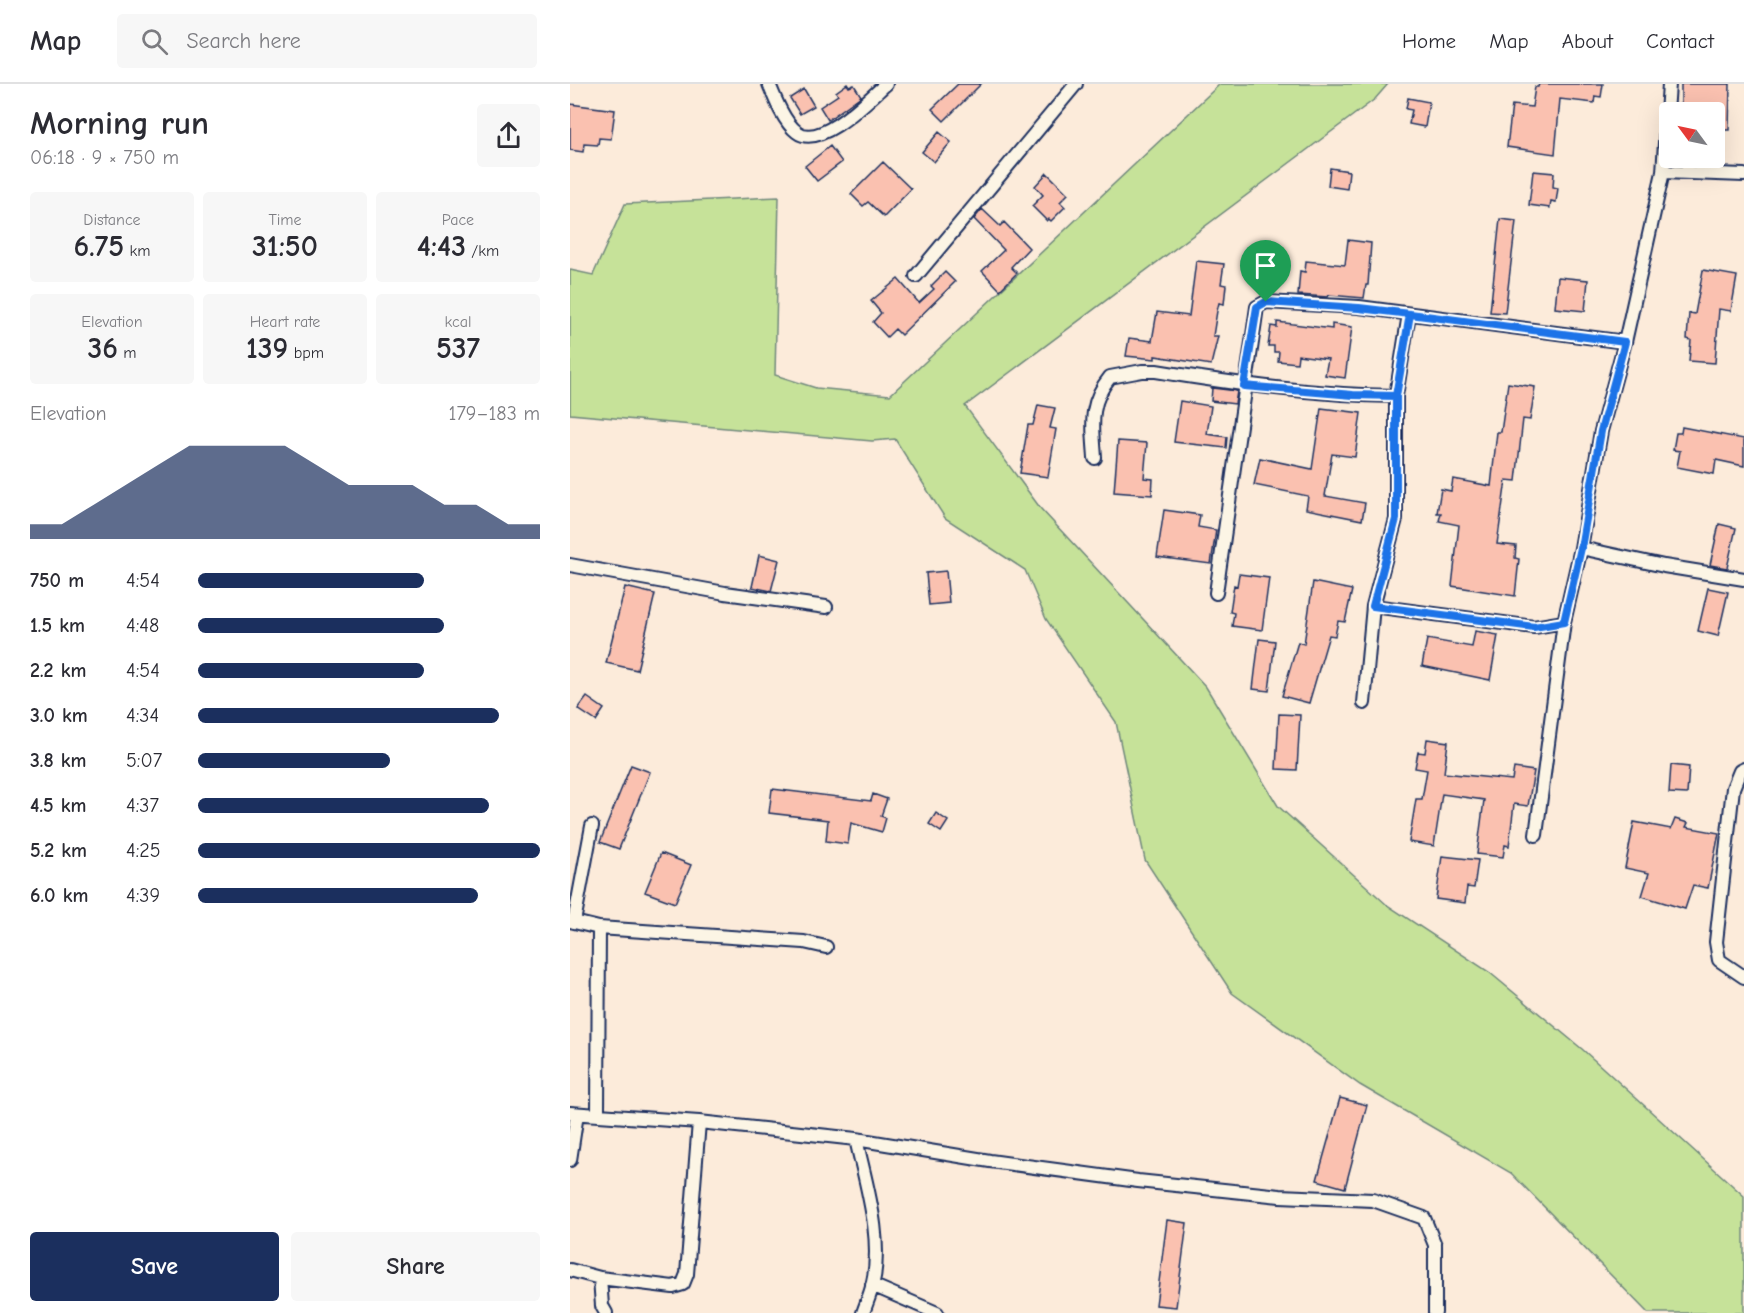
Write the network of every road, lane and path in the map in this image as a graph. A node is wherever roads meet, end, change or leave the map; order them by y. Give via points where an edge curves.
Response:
1 (769, 84) edge
2 (886, 84) edge
3 (1076, 84) edge
4 (1669, 84) edge
5 (1663, 172) junction
6 (1744, 176) edge
7 (916, 276) dead end
8 (1410, 314) junction
9 (1625, 342) junction
10 (1244, 386) junction
11 (1396, 396) junction
12 (1095, 459) dead end
13 (1581, 548) junction
14 (570, 565) edge
15 (1744, 579) edge
16 (1216, 593) dead end
17 (1373, 606) junction
18 (826, 607) dead end
19 (1564, 622) junction
20 (1364, 703) dead end
21 (1744, 769) edge
22 (592, 826) dead end
23 (1536, 835) dead end
24 (572, 921) edge
25 (599, 928) junction
26 (826, 946) dead end
27 (1744, 977) edge
28 (574, 1113) edge
29 (598, 1114) junction
30 (699, 1122) junction
31 (856, 1139) junction
32 (570, 1160) edge
33 (570, 1270) edge
34 (600, 1278) junction
35 (873, 1286) junction
36 (606, 1313) edge
37 (863, 1313) edge
38 (937, 1313) edge
39 (1435, 1313) edge

1 - 2 street via 790,125 798,134 810,137 847,118
3 - 7 street
4 - 5 street
5 - 6 street
5 - 9 street
8 - 9 street
8 - 10 street via 1266,302 1257,307
8 - 11 street
9 - 13 street via 1601,431
10 - 11 street
10 - 12 street via 1156,371 1110,377 1092,411
10 - 16 street
11 - 17 street via 1396,519
13 - 15 street
13 - 19 street
14 - 18 street
17 - 19 street via 1534,627
17 - 20 street
19 - 23 street
21 - 27 street via 1733,788 1716,942 1719,960
22 - 24 street
24 - 25 street
25 - 26 street
25 - 29 street
28 - 29 street
28 - 32 street
29 - 30 street
30 - 31 street
30 - 34 street via 683,1284 673,1287
31 - 35 street via 871,1211 875,1246
31 - 39 street via 1138,1181 1280,1196 1373,1200 1424,1218 1435,1245
33 - 34 street
34 - 36 street
35 - 37 street
35 - 38 street

